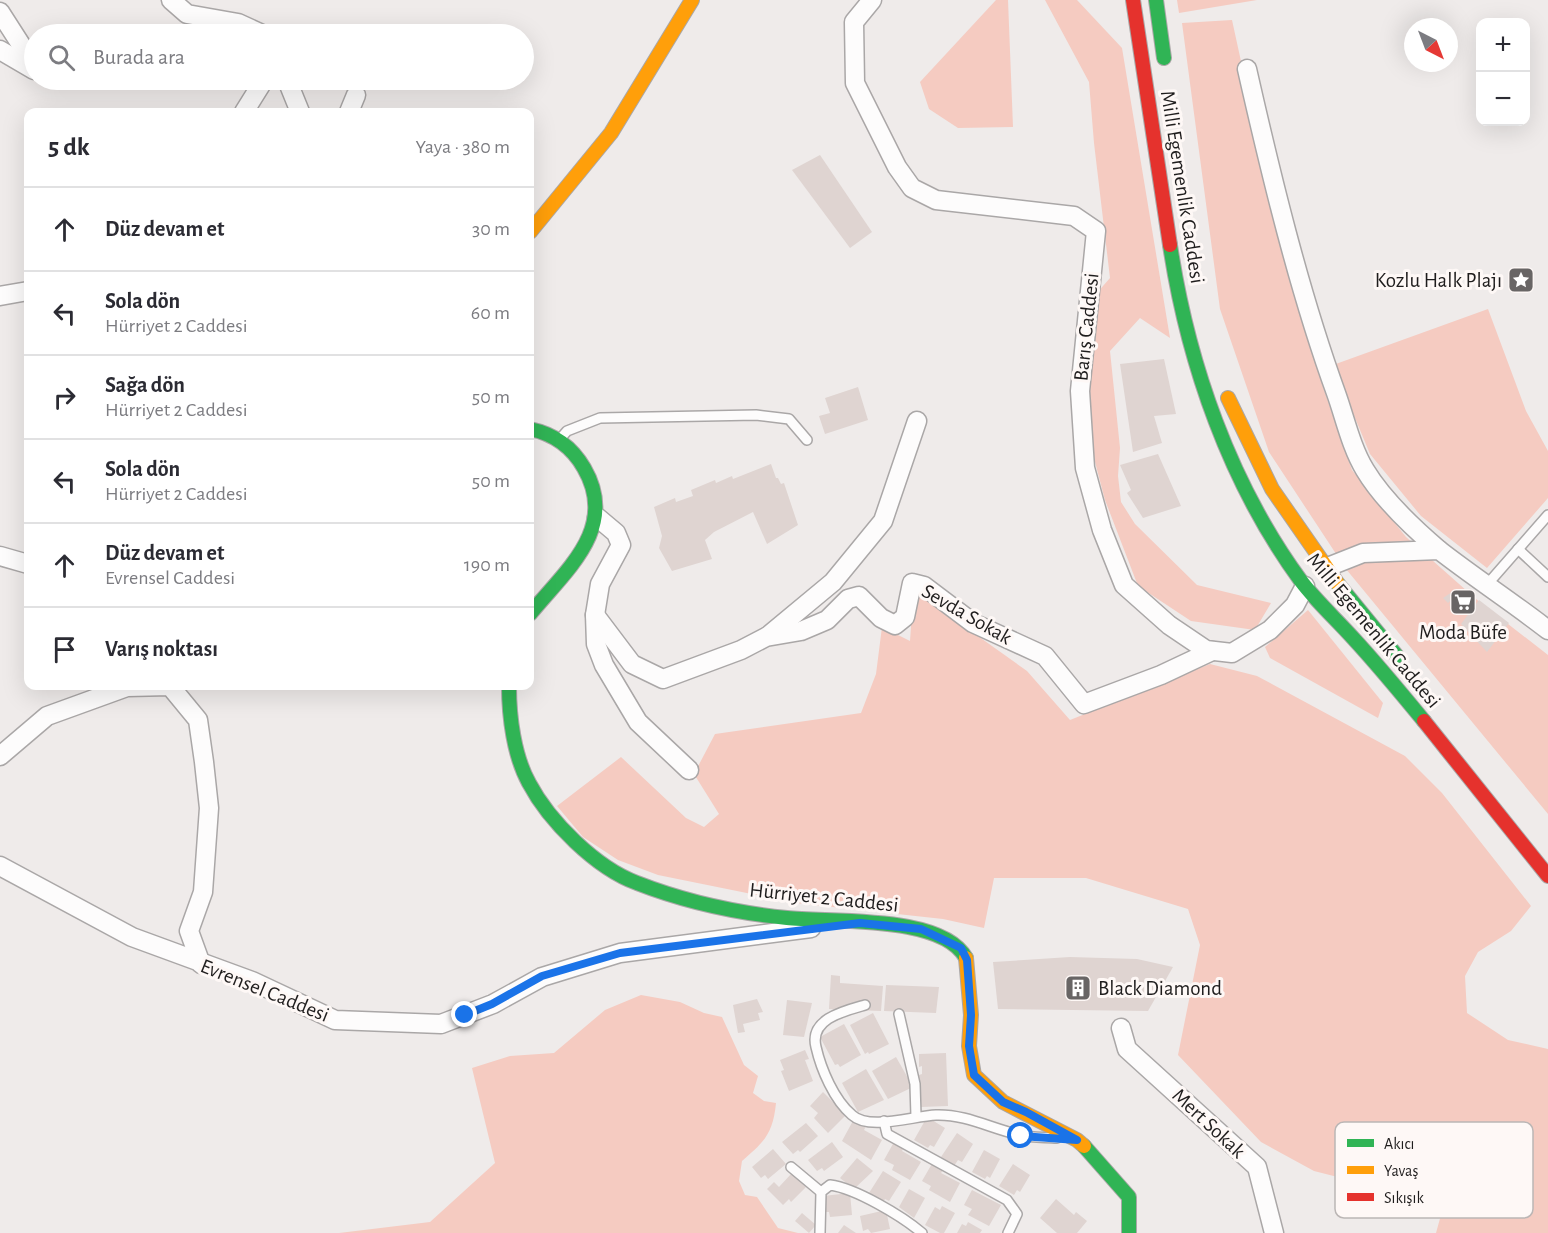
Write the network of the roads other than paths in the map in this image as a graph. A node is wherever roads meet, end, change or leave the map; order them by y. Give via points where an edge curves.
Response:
1 (171, 0) edge
2 (692, 0) edge
3 (872, 0) edge
4 (1133, 0) edge
5 (1156, 0) edge
6 (0, 12) edge
7 (240, 24) edge
8 (24, 49) edge
9 (0, 50) edge
10 (24, 64) edge
11 (1246, 69) dead end
12 (1165, 70) dead end
13 (257, 90) edge
14 (291, 90) edge
15 (246, 108) edge
16 (298, 108) edge
17 (534, 227) edge
18 (24, 292) edge
19 (0, 296) edge
20 (1222, 380) dead end
21 (917, 421) dead end
22 (534, 430) edge
23 (560, 439) junction
24 (807, 440) dead end
25 (597, 517) junction
26 (1547, 519) edge
27 (1518, 549) junction
28 (1439, 550) junction
29 (0, 556) edge
30 (24, 563) edge
31 (1325, 568) junction
32 (1548, 577) edge
33 (1305, 586) junction
34 (1485, 586) junction
35 (534, 609) edge
36 (595, 615) junction
37 (1548, 630) edge
38 (766, 637) junction
39 (1212, 651) junction
40 (1408, 670) dead end
41 (119, 690) edge
42 (173, 690) edge
43 (509, 690) edge
44 (0, 756) edge
45 (689, 770) dead end
46 (0, 866) edge
47 (1548, 876) edge
48 (860, 923) junction
49 (201, 964) junction
50 (865, 1005) dead end
51 (899, 1014) dead end
52 (1121, 1028) dead end
53 (915, 1116) junction
54 (884, 1121) junction
55 (1077, 1140) junction
56 (791, 1167) dead end
57 (821, 1192) junction
58 (820, 1233) edge
59 (922, 1233) edge
60 (1008, 1233) edge
61 (1129, 1233) edge
62 (1274, 1233) edge

1 - 7 street via 187,14
2 - 17 main road via 611,133
3 - 39 street, Barış Caddesi via 854,22 855,83 897,167 912,188 936,200 1074,216 1096,231 1080,391 1085,468 1099,520 1124,585 1169,625
4 - 33 main road, Milli Egemenlik Caddesi via 1175,278 1197,372 1231,457 1264,524
5 - 12 main road, Milli Egemenlik Caddesi
6 - 8 street
9 - 10 street
11 - 28 street via 1318,343 1356,452 1384,494
13 - 15 street
14 - 16 street
18 - 19 street
20 - 31 main road, Milli Egemenlik Caddesi via 1272,489
21 - 38 street via 883,521 833,582
22 - 23 main road
23 - 24 lane via 567,431 600,418 756,415 789,418
23 - 25 main road via 589,472 600,509
25 - 35 main road via 591,537
25 - 36 street via 616,533 621,545 600,584
26 - 27 lane
27 - 32 lane
27 - 34 lane
28 - 31 street via 1363,553
28 - 34 street
29 - 30 street
31 - 40 main road, Milli Egemenlik Caddesi
33 - 39 street via 1295,605 1270,630 1232,653
33 - 47 main road, Milli Egemenlik Caddesi via 1382,669
34 - 37 street via 1500,592
36 - 38 street, Sevda Sokak via 632,664 663,679
36 - 45 street via 596,644 604,665 638,722
38 - 39 street, Sevda Sokak via 801,631 827,620 848,599 859,596 881,618 895,625 904,617 912,583 924,586 973,623 1045,656 1084,704
41 - 44 street via 47,716
42 - 49 street via 198,720 209,808 203,892 189,931
43 - 48 main road, Hürriyet 2 Caddesi via 518,754 528,782 552,816 595,859 635,883 700,902 786,918
46 - 49 street, Evrensel Caddesi via 132,937
48 - 49 street, Evrensel Caddesi via 620,953 542,976 492,1004 441,1024 335,1020 252,981
48 - 55 main road, Hürriyet 2 Caddesi via 921,929 961,948 967,960 969,1046 974,1075 1003,1102
50 - 54 lane via 827,1019 816,1031 814,1040 827,1078 852,1116 872,1124
51 - 53 lane via 915,1084
52 - 62 street, Mert Sokak via 1127,1049 1257,1167
53 - 54 lane
53 - 55 lane via 949,1116 1021,1136
54 - 60 lane via 887,1134 1014,1206 1017,1214
55 - 61 main road, Hürriyet 2 Caddesi via 1129,1197
56 - 57 lane
57 - 58 lane
57 - 59 lane via 830,1185 839,1186 888,1209

